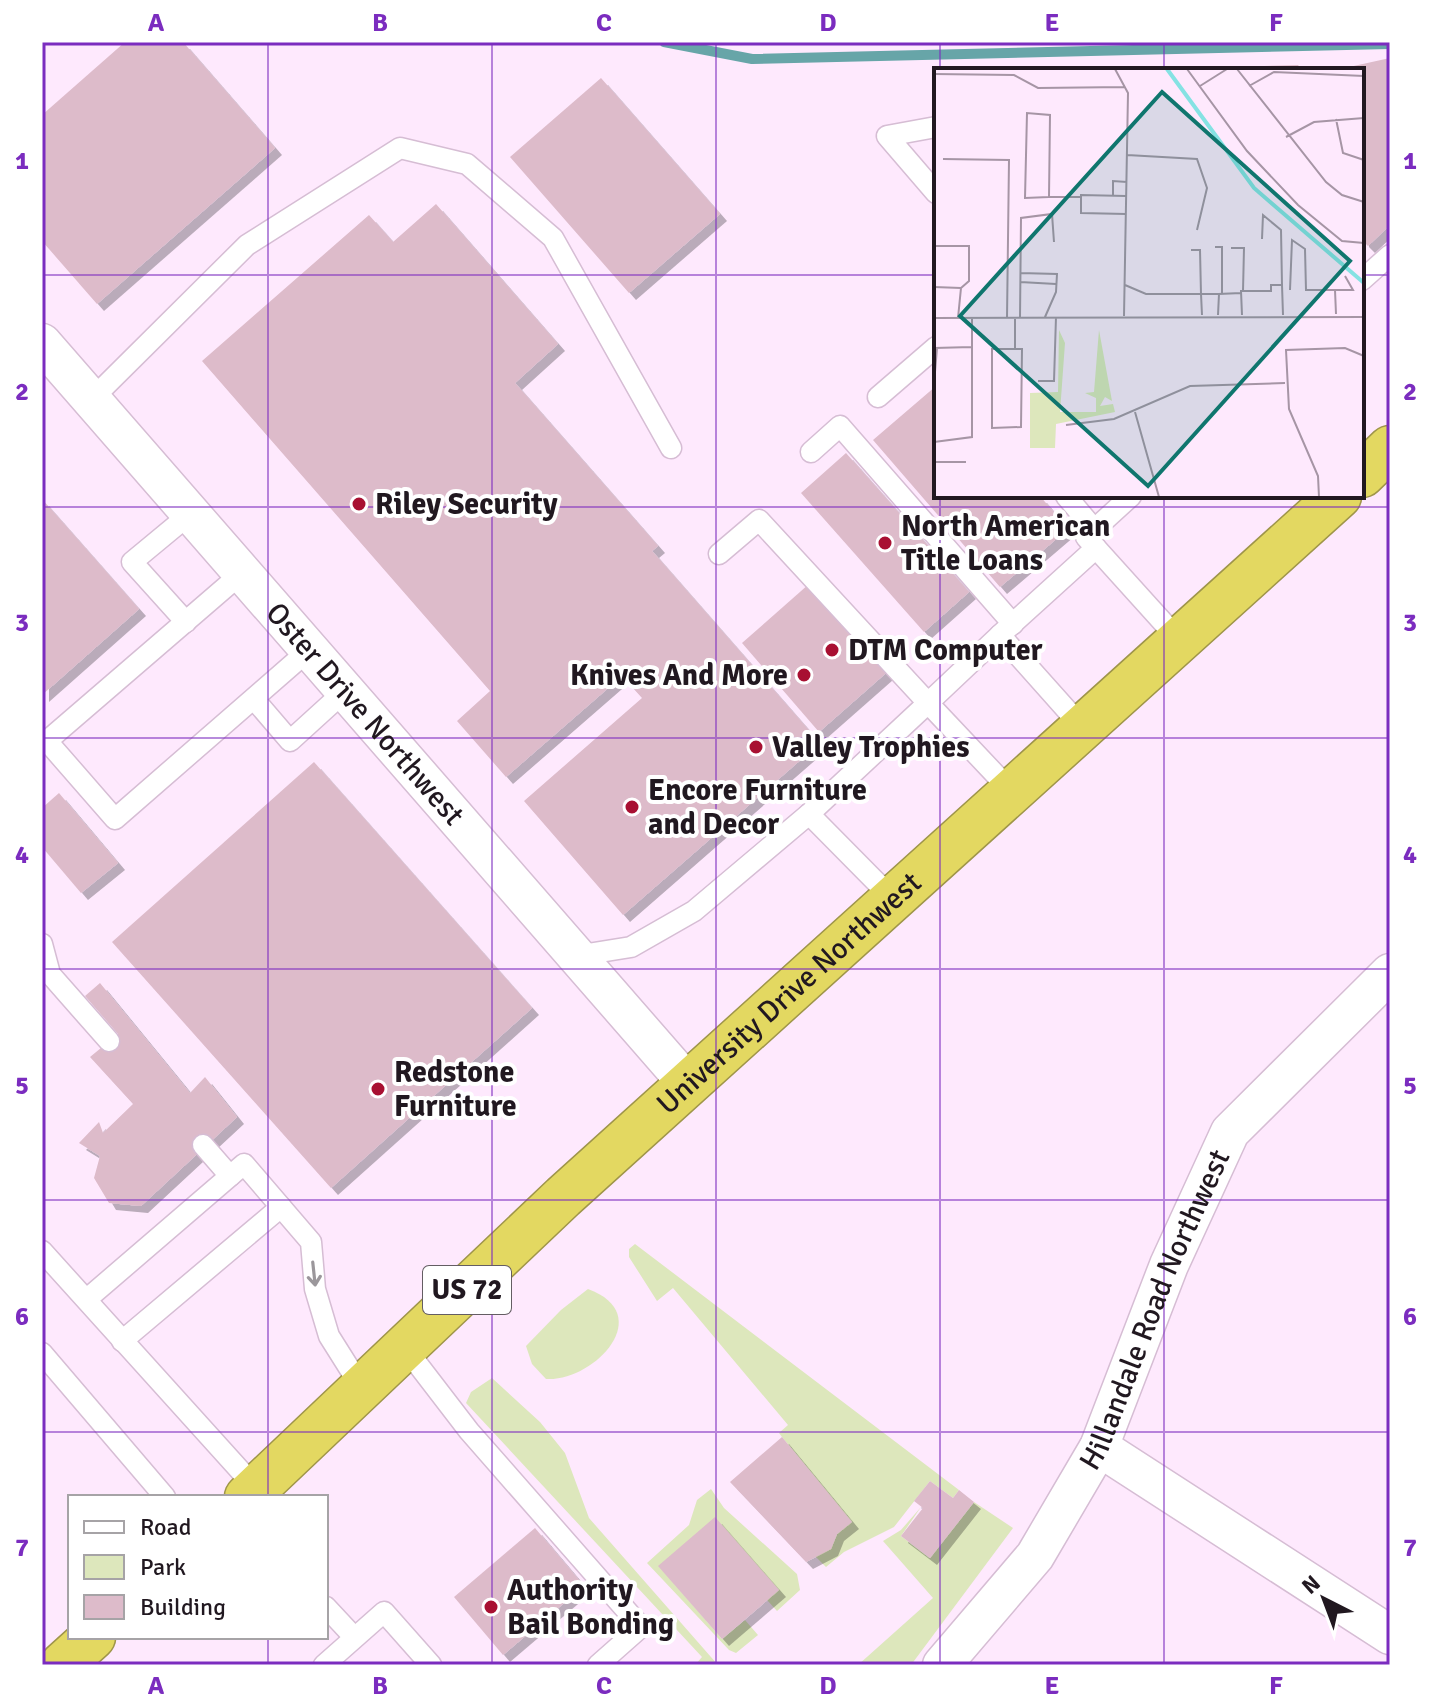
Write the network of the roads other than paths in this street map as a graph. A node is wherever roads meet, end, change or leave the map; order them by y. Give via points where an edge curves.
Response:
1 (934, 127) edge
2 (934, 191) edge
3 (1390, 255) edge
4 (1364, 278) edge
5 (42, 343) edge
6 (934, 349) edge
7 (878, 397) dead end
8 (91, 400) junction
9 (671, 448) dead end
10 (1390, 448) edge
11 (811, 452) dead end
12 (1364, 473) edge
13 (1067, 498) edge
14 (1129, 498) edge
15 (1337, 498) edge
16 (190, 514) junction
17 (1095, 538) junction
18 (719, 554) dead end
19 (242, 573) junction
20 (186, 622) junction
21 (1006, 630) junction
22 (1179, 640) junction
23 (309, 650) junction
24 (345, 691) junction
25 (254, 699) junction
26 (928, 703) junction
27 (1082, 727) junction
28 (50, 759) edge
29 (1011, 791) junction
30 (809, 814) junction
31 (893, 899) junction
32 (42, 944) edge
33 (575, 956) junction
34 (1390, 973) edge
35 (109, 1041) dead end
36 (688, 1084) junction
37 (203, 1145) dead end
38 (230, 1176) junction
39 (281, 1207) junction
40 (42, 1251) edge
41 (87, 1299) junction
42 (122, 1341) junction
43 (406, 1349) junction
44 (42, 1353) edge
45 (363, 1390) junction
46 (1099, 1447) junction
47 (251, 1493) edge
48 (163, 1495) edge
49 (328, 1609) edge
50 (1390, 1635) edge
51 (354, 1637) junction
52 (91, 1639) edge
53 (62, 1665) edge
54 (324, 1665) edge
55 (431, 1665) edge
56 (598, 1665) edge
57 (942, 1665) edge

1 - 2 lane via 887,136
3 - 4 lane
5 - 8 street, Oster Drive Northwest
6 - 7 lane
8 - 9 lane via 247,245 400,148 467,164 553,238
8 - 16 street, Oster Drive Northwest
10 - 12 highway
11 - 21 lane via 840,426
13 - 17 lane
14 - 17 lane
15 - 22 highway, University Drive Northwest / US 72
16 - 19 street, Oster Drive Northwest
16 - 20 lane via 132,562
17 - 21 lane
17 - 22 lane
18 - 26 lane via 759,520
19 - 20 lane
19 - 23 street, Oster Drive Northwest
20 - 28 lane via 47,741
21 - 26 lane
21 - 27 lane
22 - 27 highway, University Drive Northwest / US 72
23 - 24 street, Oster Drive Northwest
23 - 25 lane
24 - 25 lane via 290,741
24 - 33 street, Oster Drive Northwest
25 - 28 lane via 115,819
26 - 29 lane
26 - 30 lane
27 - 29 highway, University Drive Northwest / US 72
29 - 31 highway, University Drive Northwest / US 72
30 - 31 lane
30 - 33 lane via 694,911 631,947
31 - 36 highway, University Drive Northwest / US 72
32 - 35 lane via 50,974
33 - 36 street, Oster Drive Northwest
34 - 46 street, Hillandale Road Northwest via 1230,1132 1169,1265
36 - 43 highway, University Drive Northwest / US 72
37 - 38 lane
38 - 39 lane via 244,1164
38 - 41 lane
39 - 42 lane
39 -> 45 lane via 311,1242 315,1289 329,1336
40 - 41 lane
41 - 42 lane
42 - 47 lane via 176,1396
43 - 45 highway, University Drive Northwest / US 72
43 - 56 lane via 469,1431 641,1627
44 - 48 lane
45 - 47 highway, University Drive Northwest / US 72
46 - 50 street
46 - 57 street, Hillandale Road Northwest via 1035,1556
49 - 51 lane
51 - 54 lane
51 - 55 lane via 384,1612
52 - 53 highway

